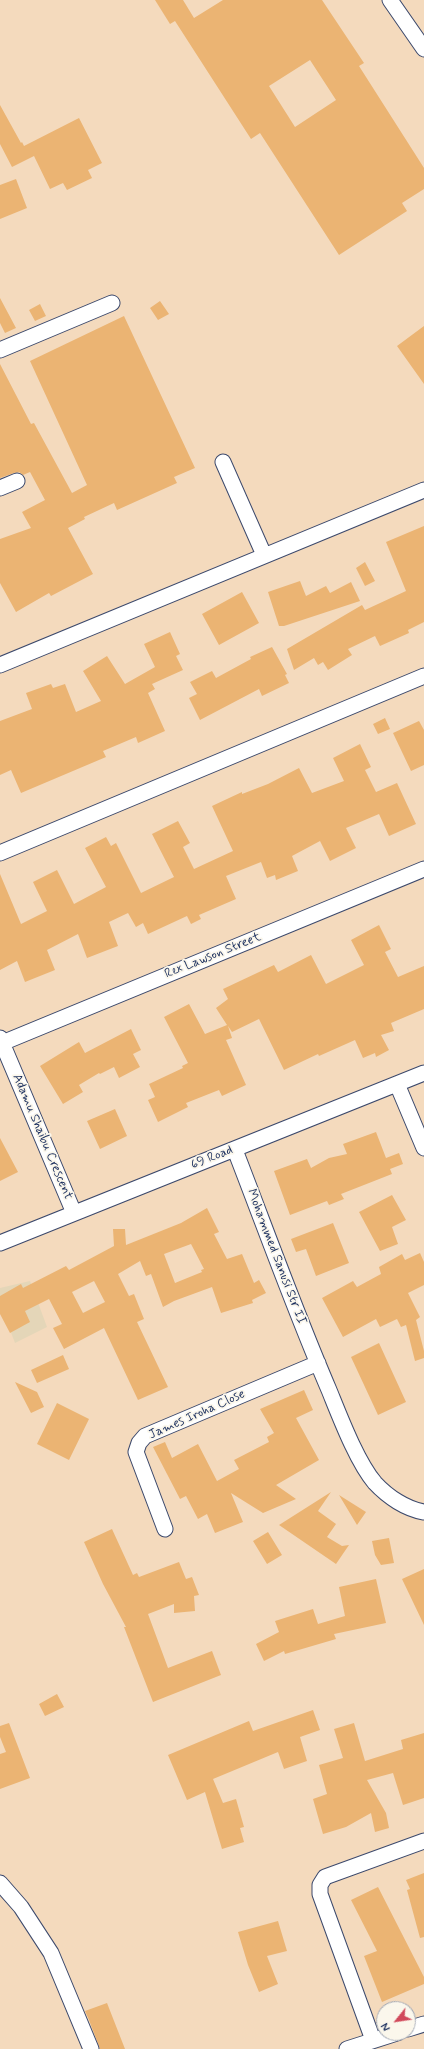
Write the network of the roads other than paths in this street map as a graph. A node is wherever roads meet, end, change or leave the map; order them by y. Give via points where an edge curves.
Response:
1 (398, 3) edge
2 (424, 49) edge
3 (112, 303) dead end
4 (0, 350) edge
5 (223, 462) dead end
6 (17, 481) dead end
7 (0, 488) edge
8 (424, 490) edge
9 (264, 555) junction
10 (0, 665) edge
11 (424, 676) edge
12 (0, 853) edge
13 (424, 869) edge
14 (1, 1041) edge
15 (424, 1073) edge
16 (398, 1084) junction
17 (424, 1148) edge
18 (235, 1150) junction
19 (74, 1213) junction
20 (0, 1243) edge
21 (318, 1364) junction
22 (424, 1512) edge
23 (165, 1529) dead end
24 (424, 1841) edge
25 (0, 1883) edge
26 (376, 2039) edge
27 (373, 2040) junction
28 (91, 2049) edge
29 (347, 2049) edge

1 - 2 street
3 - 4 street
5 - 9 street
6 - 7 street
8 - 9 street
9 - 10 street
11 - 12 street
13 - 14 street, Rex Lawson Street
14 - 19 street, Adamu Shaibu Crescent
15 - 16 street, 69 Road
16 - 17 street
16 - 18 street, 69 Road
18 - 19 street, 69 Road
18 - 21 street, Mohammed Sanusi Str II
19 - 20 street, 69 Road
21 - 22 street, Mohammed Sanusi Str II via 344,1425 375,1482 401,1503
21 - 23 street, James Iroha Close via 145,1436 136,1452
24 - 27 street via 325,1877 320,1885 320,1894
25 - 28 street via 21,1907 51,1953
26 - 27 street
27 - 29 street

